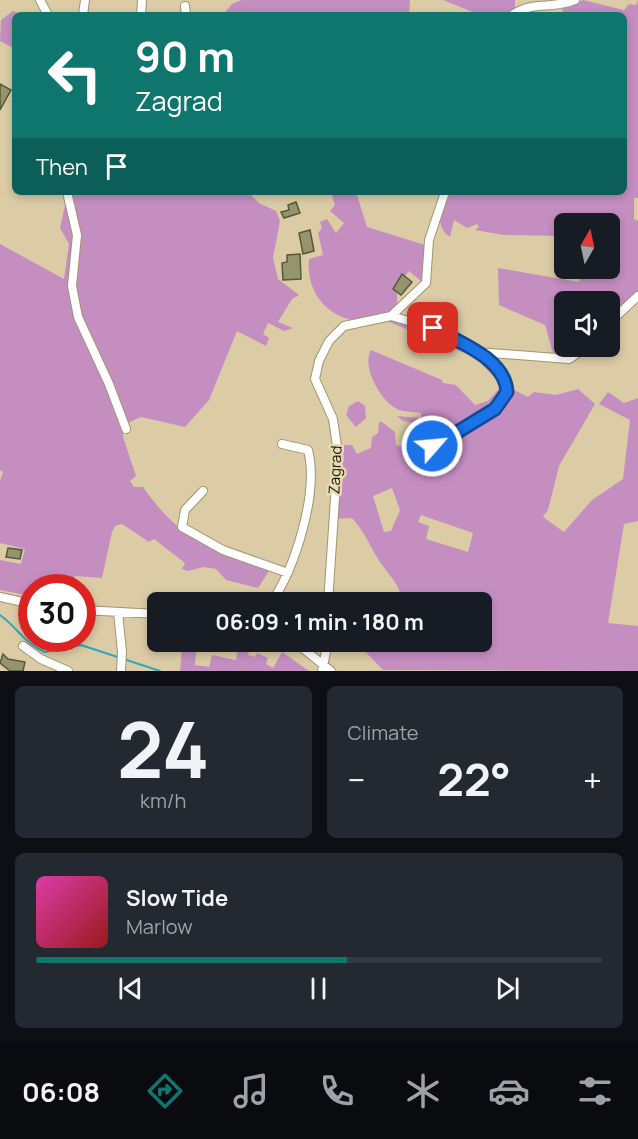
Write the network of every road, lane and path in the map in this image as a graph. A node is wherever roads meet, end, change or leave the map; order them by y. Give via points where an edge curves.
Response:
1 (575, 0) edge
2 (515, 12) edge
3 (68, 195) edge
4 (444, 195) edge
5 (638, 296) edge
6 (620, 313) edge
7 (392, 315) junction
8 (477, 352) junction
9 (572, 357) edge
10 (126, 429) dead end
11 (409, 442) dead end
12 (282, 444) dead end
13 (203, 491) dead end
14 (288, 573) junction
15 (277, 592) edge
16 (329, 592) edge
17 (0, 597) edge
18 (18, 601) edge
19 (96, 611) edge
20 (118, 612) junction
21 (147, 613) edge
22 (31, 652) edge
23 (306, 652) edge
24 (327, 652) edge
25 (326, 669) edge
26 (68, 671) edge
27 (121, 671) edge

1 - 2 street via 534,1
3 - 10 street via 77,235 72,286 78,317
4 - 7 street via 429,240 426,283
5 - 6 street
7 - 8 street via 433,328
7 - 16 street, Zagrad via 344,326 329,341 319,361 315,379 333,419 338,453
8 - 9 street
8 - 11 street via 505,381 507,392 501,404 442,446
12 - 14 street via 308,450 310,456 308,504
13 - 14 street via 185,510 182,527 223,550
14 - 15 street
17 - 18 street
19 - 20 street
20 - 21 street
20 - 27 street
22 - 26 street
23 - 25 street
24 - 25 street

